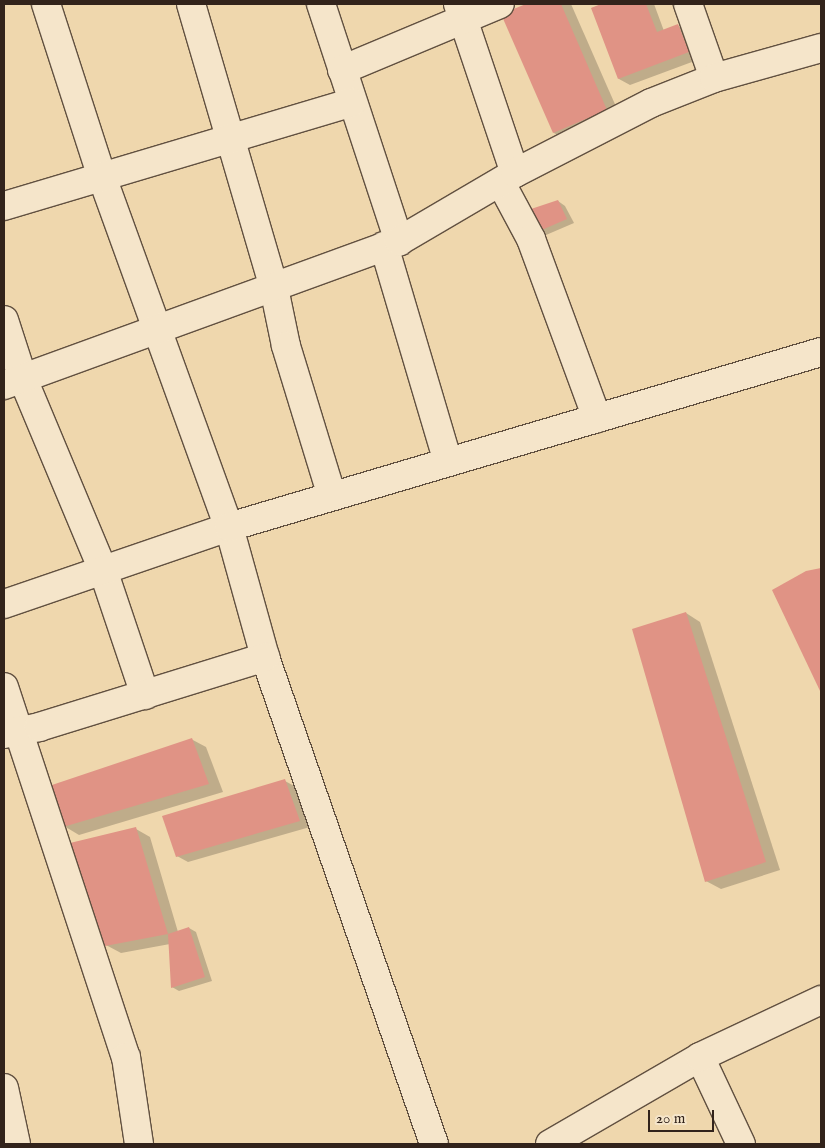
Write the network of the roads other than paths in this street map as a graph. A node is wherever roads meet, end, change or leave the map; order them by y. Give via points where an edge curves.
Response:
1 (46, 4) edge
2 (191, 4) edge
3 (321, 4) edge
4 (500, 4) edge
5 (688, 4) edge
6 (460, 12) edge
7 (821, 48) edge
8 (342, 70) junction
9 (714, 78) junction
10 (352, 102) junction
11 (230, 136) junction
12 (102, 177) junction
13 (508, 178) junction
14 (4, 206) edge
15 (391, 243) junction
16 (274, 288) junction
17 (4, 320) edge
18 (155, 328) junction
19 (821, 352) edge
20 (14, 382) edge
21 (597, 418) junction
22 (448, 462) junction
23 (332, 496) junction
24 (229, 527) junction
25 (103, 570) junction
26 (4, 604) edge
27 (266, 657) junction
28 (4, 686) edge
29 (145, 695) junction
30 (11, 732) edge
31 (821, 1000) edge
32 (700, 1057) junction
33 (4, 1088) edge
34 (16, 1144) edge
35 (139, 1144) edge
36 (434, 1144) edge
37 (550, 1144) edge
38 (741, 1144) edge

1 - 12 street
2 - 11 street
3 - 8 street
4 - 6 street
5 - 9 street
6 - 8 street
6 - 13 street
7 - 9 street
8 - 10 street
9 - 13 street via 651,103
10 - 11 street
10 - 15 street
11 - 12 street
11 - 16 street
12 - 14 street
12 - 18 street
13 - 15 street
13 - 21 street
15 - 16 street
15 - 22 street
16 - 18 street
16 - 23 street via 286,346
17 - 20 street
18 - 20 street
18 - 24 street
19 - 21 street
20 - 25 street
21 - 22 street
22 - 23 street
23 - 24 street
24 - 25 street
24 - 27 street
25 - 26 street
25 - 29 street
27 - 29 street
27 - 36 street
28 - 30 street
29 - 30 street
30 - 35 street via 126,1057
31 - 32 street
32 - 37 street
32 - 38 street
33 - 34 street

